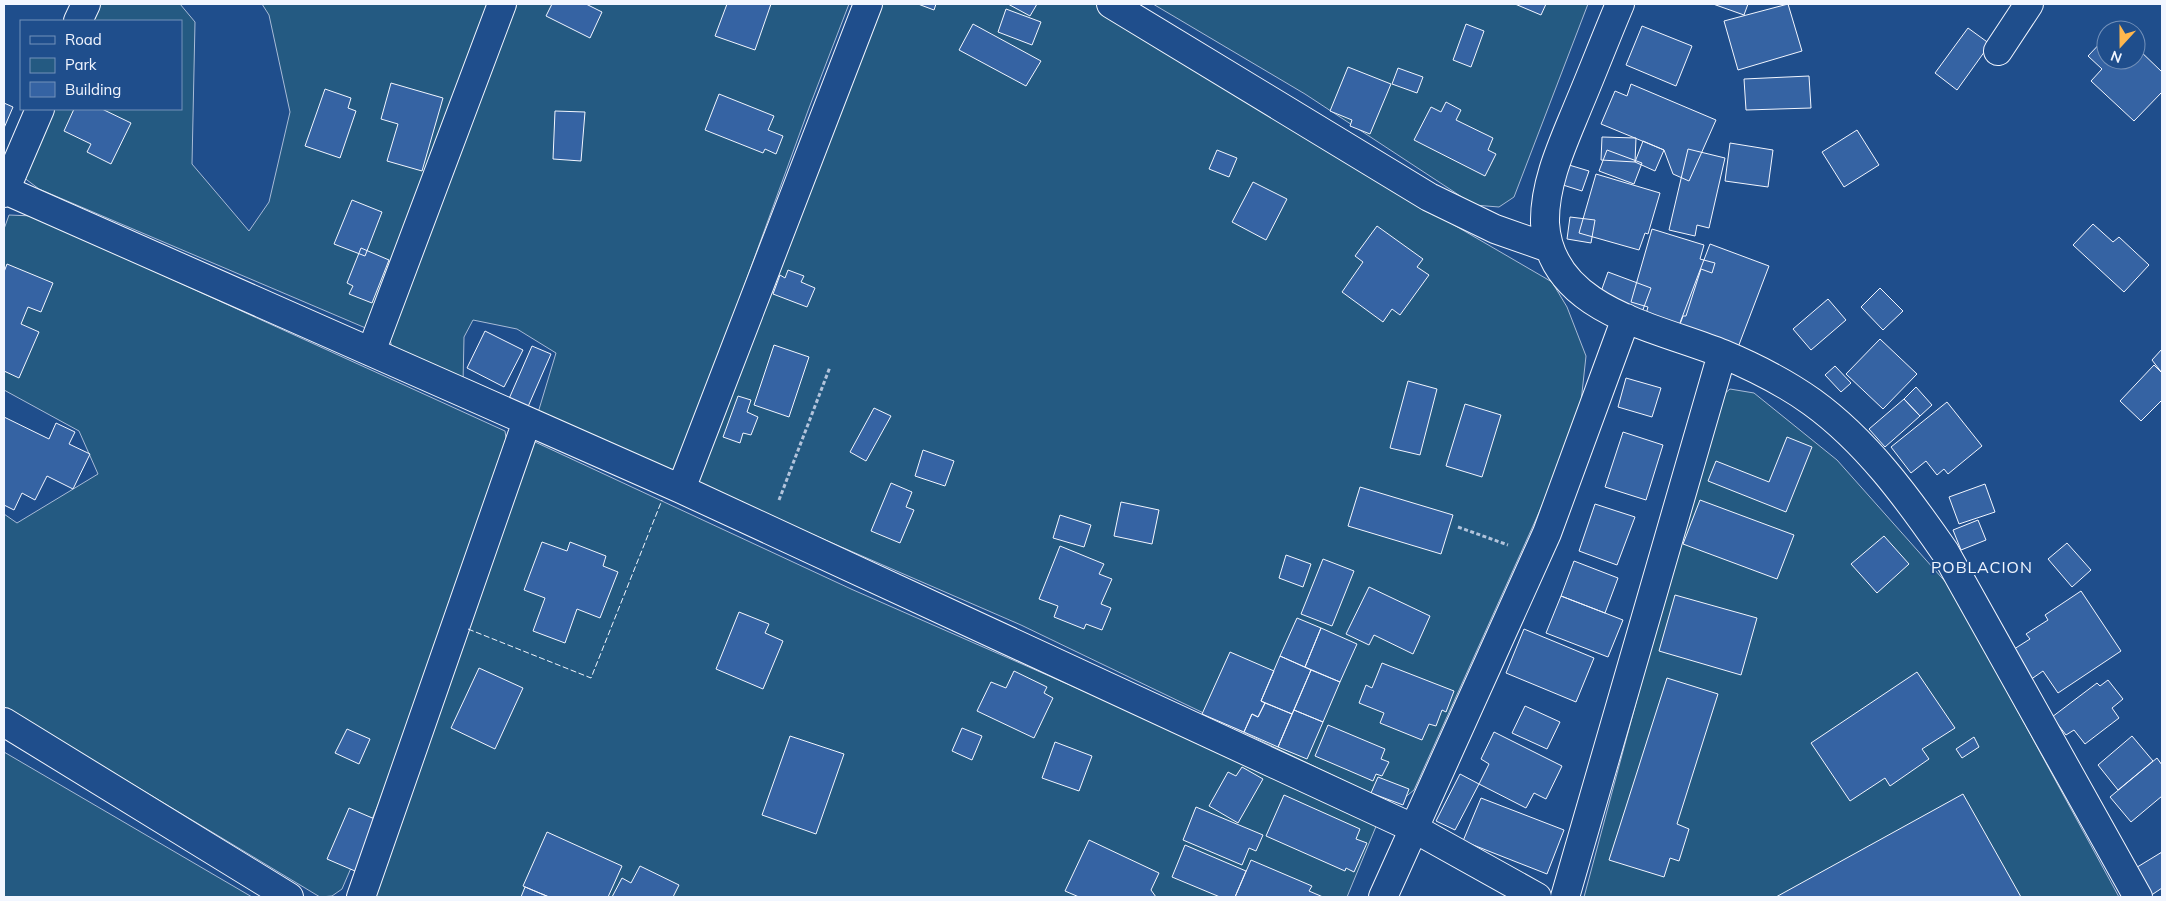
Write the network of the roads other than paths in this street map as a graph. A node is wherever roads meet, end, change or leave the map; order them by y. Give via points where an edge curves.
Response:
1 (86, 4) edge
2 (502, 4) edge
3 (868, 4) edge
4 (1111, 4) edge
5 (1620, 4) edge
6 (2029, 4) edge
7 (78, 20) edge
8 (1998, 51) dead end
9 (40, 110) edge
10 (4, 191) edge
11 (1549, 248) junction
12 (1626, 318) junction
13 (371, 352) junction
14 (1722, 354) junction
15 (527, 421) junction
16 (680, 489) junction
17 (4, 722) edge
18 (1415, 830) junction
19 (289, 897) edge
20 (361, 897) edge
21 (1383, 897) edge
22 (1537, 897) edge
23 (1565, 897) edge
24 (2138, 897) edge

1 - 7 street
2 - 13 street
3 - 16 street
4 - 11 street via 1429,197 1495,228
5 - 11 street via 1546,196
6 - 8 street
9 - 10 street
10 - 13 street
11 - 12 street via 1568,281 1606,310
12 - 14 street
12 - 18 street via 1570,474
13 - 15 street
14 - 23 street
14 - 24 street via 1777,380 1812,402 1846,430 1917,511 1945,552
15 - 16 street
15 - 20 street
16 - 18 street
17 - 19 street
18 - 21 street
18 - 22 street

